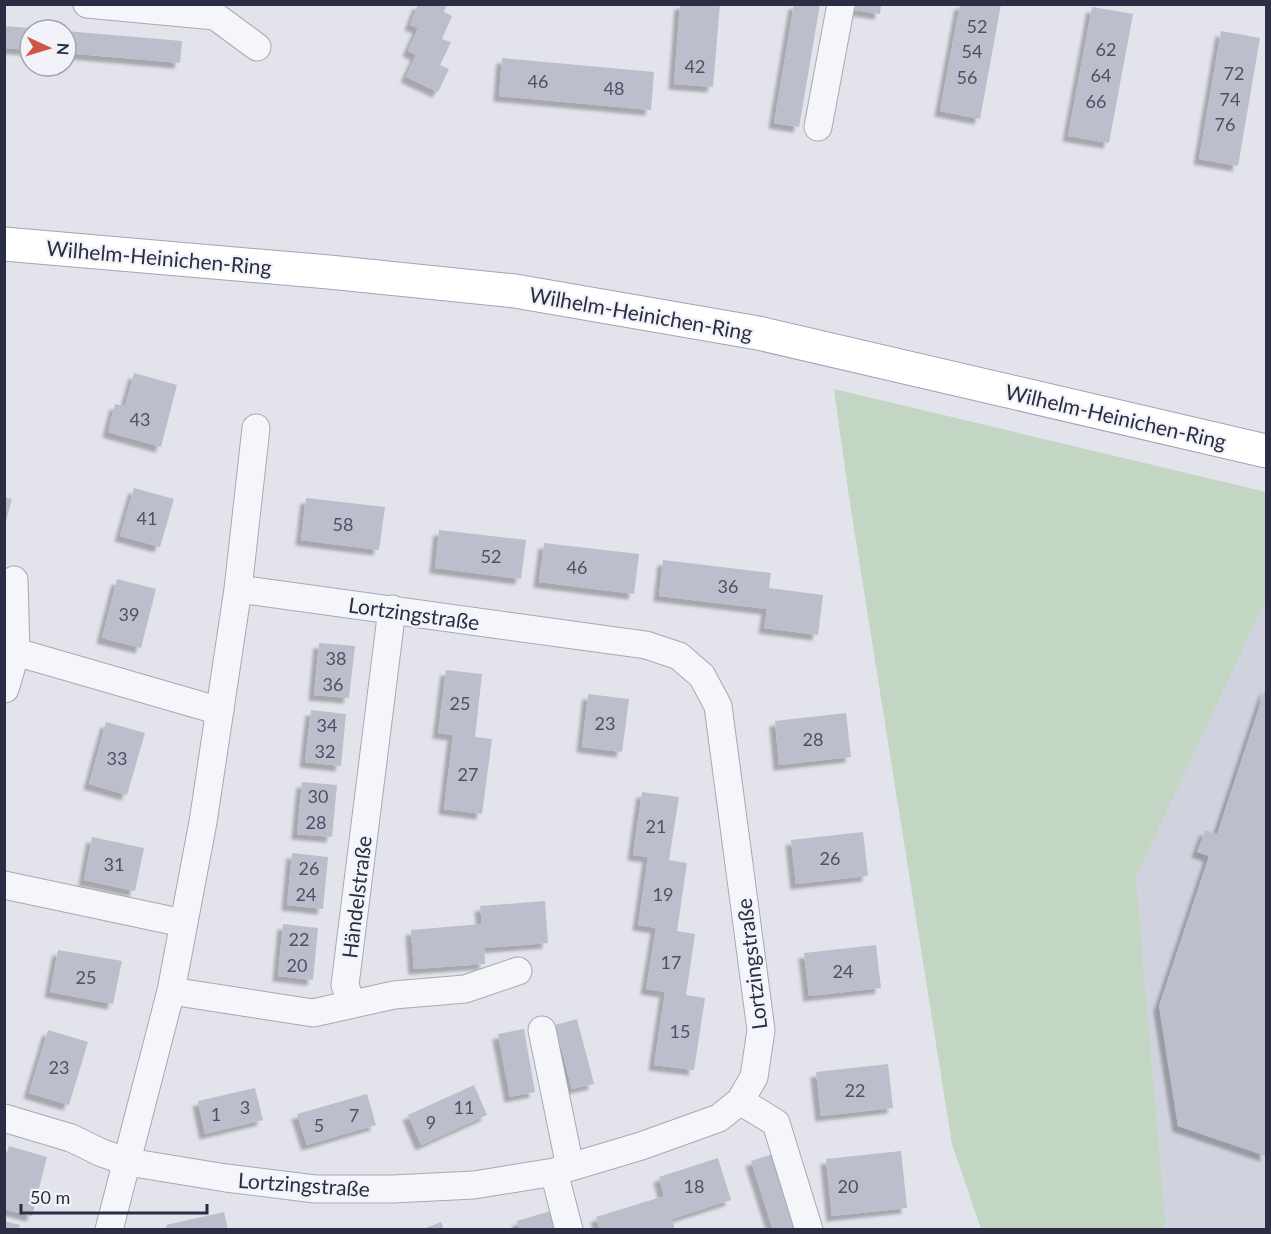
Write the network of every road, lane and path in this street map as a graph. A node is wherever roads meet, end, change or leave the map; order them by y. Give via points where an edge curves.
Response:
1 (87, 4) edge
2 (841, 4) edge
3 (258, 46) dead end
4 (818, 127) dead end
5 (4, 244) edge
6 (256, 428) dead end
7 (1266, 451) edge
8 (14, 580) dead end
9 (238, 589) junction
10 (392, 609) junction
11 (16, 652) junction
12 (5, 689) edge
13 (220, 711) junction
14 (4, 885) edge
15 (183, 923) junction
16 (518, 971) dead end
17 (171, 991) junction
18 (351, 1003) junction
19 (542, 1030) dead end
20 (740, 1101) junction
21 (4, 1118) edge
22 (128, 1162) junction
23 (562, 1170) junction
24 (109, 1230) edge
25 (569, 1230) edge
26 (809, 1230) edge

1 - 3 street via 215,16
2 - 4 street
5 - 7 main road, Wilhelm-Heinichen-Ring via 515,291 758,333
6 - 9 street
8 - 11 street
9 - 10 street, Lortzingstraße
9 - 13 street
10 - 18 street, Händelstraße via 345,985
10 - 20 street, Lortzingstraße via 646,645 679,656 702,676 718,706 761,1030 754,1077
11 - 12 street
11 - 13 street
13 - 15 street
14 - 15 street
15 - 17 street
16 - 18 street via 465,989
17 - 18 street via 313,1013
17 - 22 street
19 - 23 street
20 - 23 street, Lortzingstraße via 719,1118
20 - 26 street via 776,1123
21 - 22 street, Lortzingstraße via 71,1138
22 - 23 street, Lortzingstraße via 315,1189 474,1185
22 - 24 street
23 - 25 street

